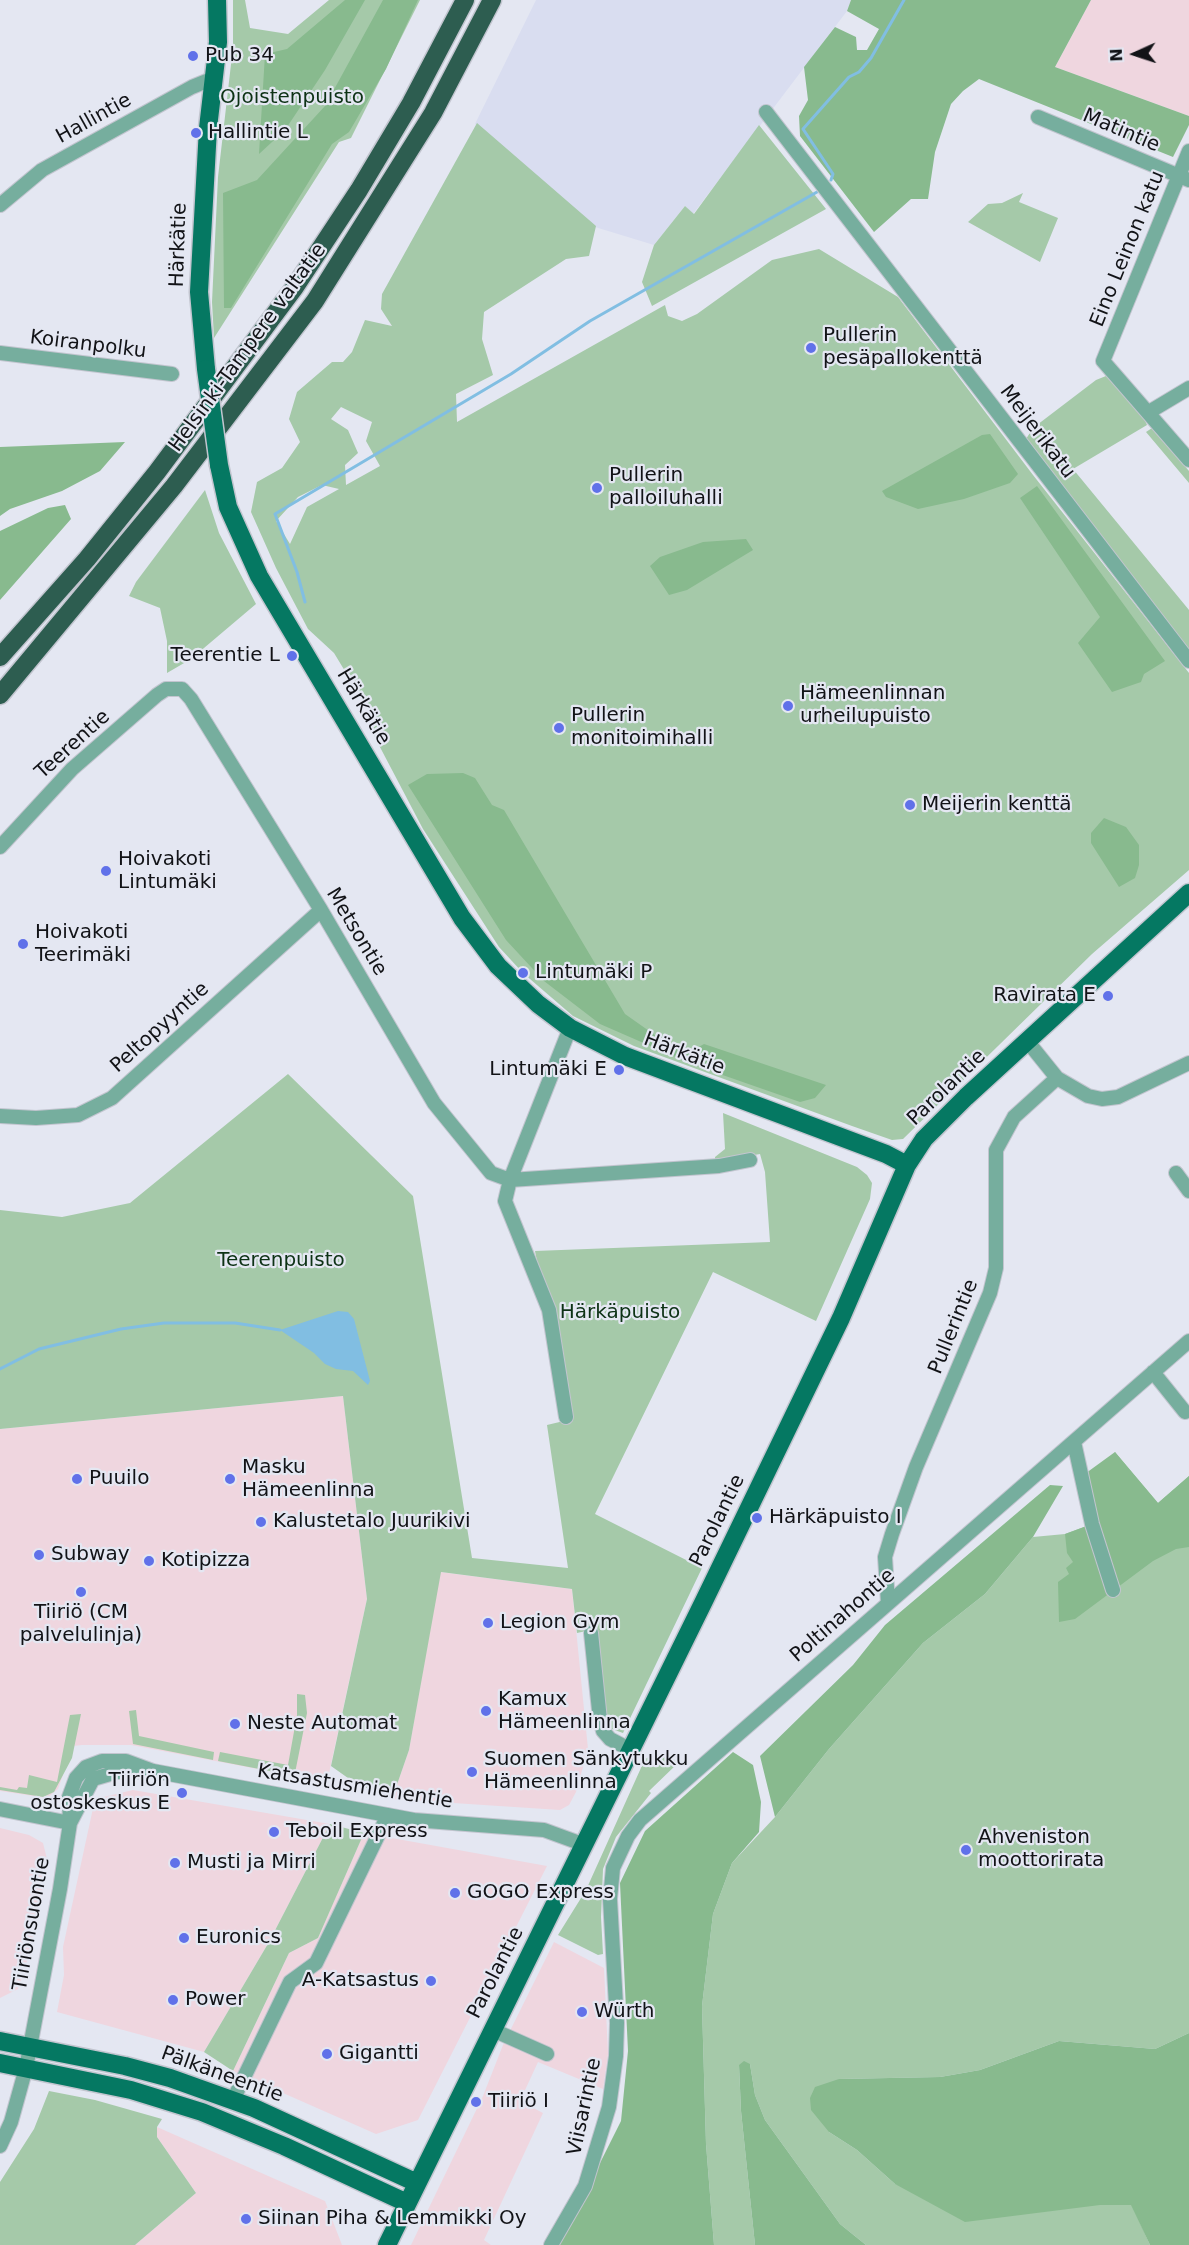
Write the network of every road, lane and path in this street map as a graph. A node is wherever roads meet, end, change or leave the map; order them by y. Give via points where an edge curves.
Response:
1 (217, 0) edge
2 (465, 0) edge
3 (492, 0) edge
4 (214, 78) junction
5 (766, 112) dead end
6 (1038, 117) dead end
7 (1189, 151) edge
8 (1184, 178) edge
9 (0, 205) edge
10 (0, 353) edge
11 (172, 375) dead end
12 (1189, 388) edge
13 (1149, 412) junction
14 (1189, 460) edge
15 (0, 657) edge
16 (1189, 661) edge
17 (182, 689) joint
18 (0, 695) edge
19 (0, 847) edge
20 (1189, 893) edge
21 (321, 910) junction
22 (570, 1028) junction
23 (1028, 1042) junction
24 (1189, 1063) edge
25 (1057, 1078) junction
26 (0, 1116) edge
27 (750, 1160) dead end
28 (907, 1165) junction
29 (1176, 1173) dead end
30 (510, 1180) junction
31 (1189, 1191) edge
32 (1189, 1341) edge
33 (1153, 1372) junction
34 (1185, 1412) dead end
35 (566, 1417) dead end
36 (1074, 1442) junction
37 (1113, 1590) dead end
38 (888, 1603) junction
39 (591, 1634) dead end
40 (631, 1750) junction
41 (0, 1809) edge
42 (388, 1815) junction
43 (70, 1823) junction
44 (585, 1845) junction
45 (612, 1966) joint
46 (493, 2030) junction
47 (0, 2041) edge
48 (30, 2046) junction
49 (547, 2054) dead end
50 (0, 2063) edge
51 (26, 2068) junction
52 (232, 2100) junction
53 (0, 2146) edge
54 (417, 2183) junction
55 (407, 2203) junction
56 (387, 2245) edge
57 (551, 2245) edge

1 - 4 main road, Härkätie via 219,27
2 - 15 highway, Helsinki-Tampere valtatie via 405,113 295,287 157,472
3 - 18 highway, Helsinki-Tampere valtatie via 433,113 315,301 174,486
4 - 9 street, Hallintie via 42,170
4 - 22 main road, Härkätie, bridge via 199,292 206,369 228,507 259,576 462,918 498,966
5 - 16 street, Meijerikatu
6 - 8 street, Matintie
7 - 8 street, Eino Leinon katu
8 - 13 street, Eino Leinon katu via 1103,361
10 - 11 street, Koiranpolku
12 - 13 street
13 - 14 street
17 - 19 street, Teerentie via 166,689 157,695 72,769
17 - 21 street, Metsontie
20 - 23 main road, Parolantie
21 - 26 street, Peltopyyntie via 112,1098 78,1115
21 - 30 street, Metsontie via 434,1102 491,1173
22 - 28 main road, Härkätie via 625,1056
22 - 30 street
23 - 25 street
23 - 28 main road, Parolantie via 924,1139
24 - 25 street via 1118,1097 1102,1099 1088,1096
25 - 38 street, Pullerintie via 1014,1117 996,1150 996,1268 990,1293 916,1467 892,1534 885,1557
27 - 30 street via 719,1166
28 - 40 main road, Parolantie via 841,1318
29 - 31 street
30 - 35 street via 505,1201 549,1310
32 - 33 street, Poltinahontie
33 - 34 street
33 - 36 street, Poltinahontie
36 - 37 street via 1092,1524
36 - 38 street, Poltinahontie
38 - 45 street, Poltinahontie via 640,1820 613,1868 609,1922
39 - 40 street via 603,1731
40 - 44 main road, Parolantie
41 - 43 street
42 - 43 street, Katsastusmiehentie via 153,1771 117,1772 93,1779
42 - 44 street, Katsastusmiehentie via 544,1830
42 - 52 street via 316,1963 290,1982
43 - 48 street, Tiiriönsuontie
44 - 46 main road, Parolantie
45 - 57 street, Viisarintie via 616,2056 609,2107 585,2187
46 - 49 street
46 - 54 main road, Parolantie
47 - 48 main road, Pälkäneentie
48 - 51 street, Tiiriönsuontie
48 - 52 main road, Pälkäneentie via 170,2078
50 - 51 main road
51 - 53 street, Tiiriönsuontie
51 - 55 main road via 130,2090 202,2112
52 - 54 main road, Pälkäneentie
54 - 55 main road, Parolantie
55 - 56 main road, Parolantie

